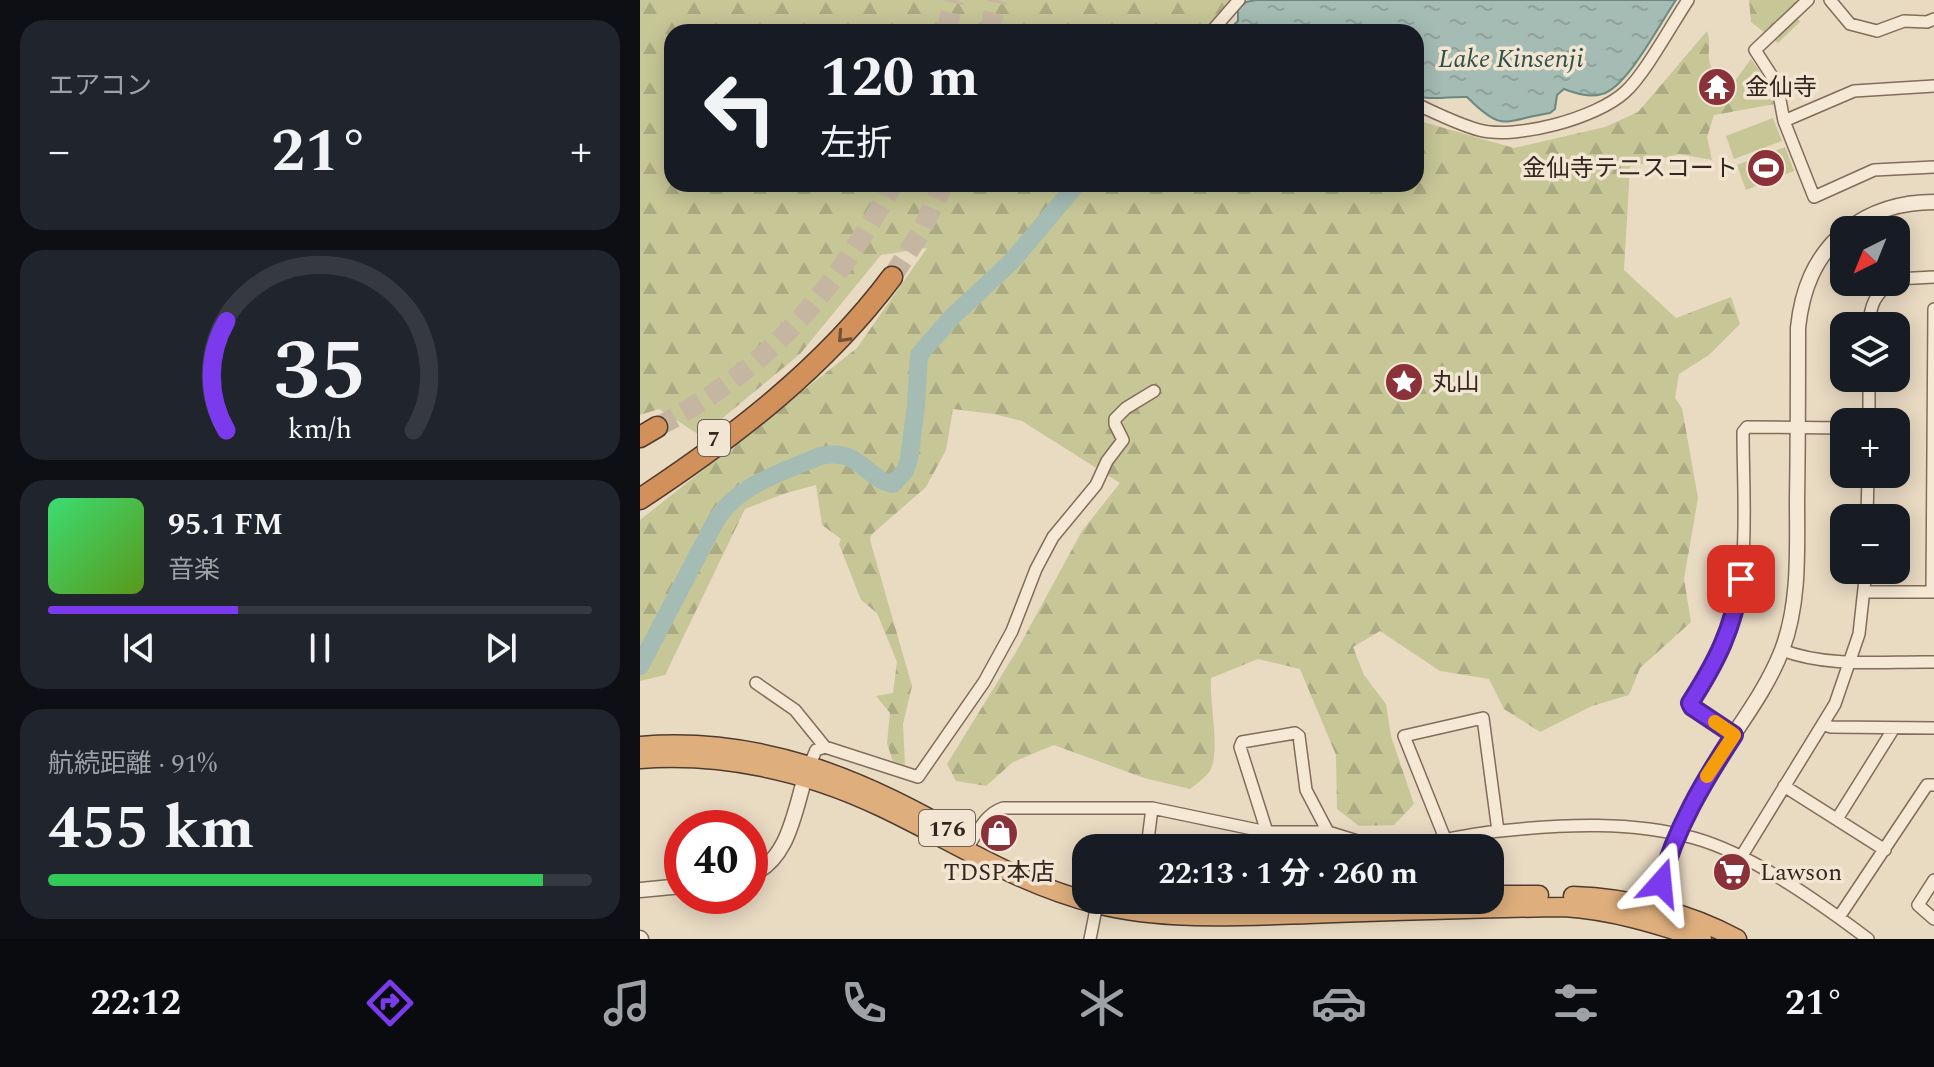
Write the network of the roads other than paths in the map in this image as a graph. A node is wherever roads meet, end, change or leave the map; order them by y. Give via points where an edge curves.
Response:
1 (1239, 0) edge
2 (1688, 0) edge
3 (1808, 0) edge
4 (1830, 0) edge
5 (1934, 19) edge
6 (1218, 24) edge
7 (1934, 86) edge
8 (1424, 107) edge
9 (1784, 121) junction
10 (1934, 167) edge
11 (1934, 202) edge
12 (1868, 216) edge
13 (1830, 246) edge
14 (892, 277) tunnel mouth
15 (1934, 277) edge
16 (1910, 279) edge
17 (1934, 309) edge
18 (787, 390) junction
19 (1154, 391) dead end
20 (1798, 427) junction
21 (1830, 428) edge
22 (640, 485) edge
23 (640, 499) edge
24 (1865, 584) edge
25 (1864, 592) junction
26 (1933, 592) edge
27 (1782, 650) junction
28 (1851, 661) junction
29 (1934, 662) edge
30 (756, 683) dead end
31 (1824, 725) junction
32 (1894, 728) junction
33 (1934, 728) edge
34 (1734, 735) junction
35 (640, 746) edge
36 (825, 747) junction
37 (640, 759) edge
38 (807, 771) junction
39 (1934, 785) edge
40 (1784, 786) junction
41 (1152, 808) junction
42 (1837, 819) junction
43 (1498, 831) junction
44 (1267, 832) junction
45 (1328, 832) junction
46 (1149, 834) edge
47 (1334, 834) edge
48 (1443, 834) edge
49 (1482, 834) edge
50 (1677, 834) junction
51 (971, 842) junction
52 (1885, 850) junction
53 (1741, 857) junction
54 (768, 866) edge
55 (1934, 880) edge
56 (664, 888) edge
57 (1072, 888) edge
58 (640, 890) edge
59 (1072, 891) edge
60 (1504, 895) edge
61 (1504, 908) edge
62 (1091, 914) edge
63 (1169, 914) edge
64 (1264, 914) edge
65 (1653, 915) junction
66 (1839, 917) junction
67 (1934, 919) edge
68 (1090, 939) edge
69 (1702, 939) edge
70 (1737, 939) edge
71 (1868, 939) edge

1 - 6 street
2 - 8 street via 1624,93 1584,115 1535,130 1481,131
3 - 9 street via 1755,50 1777,84
4 - 5 street via 1850,24 1877,31 1904,21
7 - 9 street via 1854,91
9 - 10 street via 1814,197 1874,170
11 - 12 street
13 - 20 street via 1814,268 1800,305
14 -> 18 highway, 7 via 840,341
15 - 16 street
17 - 26 street
18 - 22 highway, 7
18 - 23 highway
19 - 36 street via 1115,419 1123,440 1096,485 1053,537 984,682 918,777
20 - 21 street
20 - 27 street via 1797,574
20 - 34 street via 1747,427 1743,432 1743,550 1737,608 1721,652 1690,703
24 - 25 street
25 - 26 street
25 - 28 street
27 - 28 street
27 - 34 street
28 - 29 street
28 - 31 street
30 - 36 street via 795,710
31 - 32 street
31 - 40 street
32 - 33 street
32 - 42 street
34 - 50 street
35 - 38 highway, 176 via 687,743 769,755
36 - 38 street via 816,750
37 - 38 highway, 176 via 710,758
38 - 51 highway, 176 via 881,793
38 - 54 street via 781,851
38 - 59 highway, 176 via 1010,875
39 - 52 street via 1927,785
40 - 42 street
40 - 53 street
41 - 44 street
41 - 46 street
41 - 51 street via 1003,808 985,819
42 - 52 street
43 - 48 street via 1483,718 1404,736
43 - 49 street
43 - 50 street via 1618,826
44 - 45 street
44 - 45 street via 1240,747 1242,742 1295,733 1306,790
45 - 47 street
50 - 53 street
50 - 65 street
51 - 57 highway, 176
52 - 66 street
53 - 66 street
55 - 67 street via 1918,905
56 - 58 street
60 - 65 highway, 176 via 1608,898
61 - 65 highway, 176 via 1564,907
62 - 68 street
63 - 64 highway, 176
65 - 69 highway, 176
65 - 70 highway, 176
66 - 71 street

